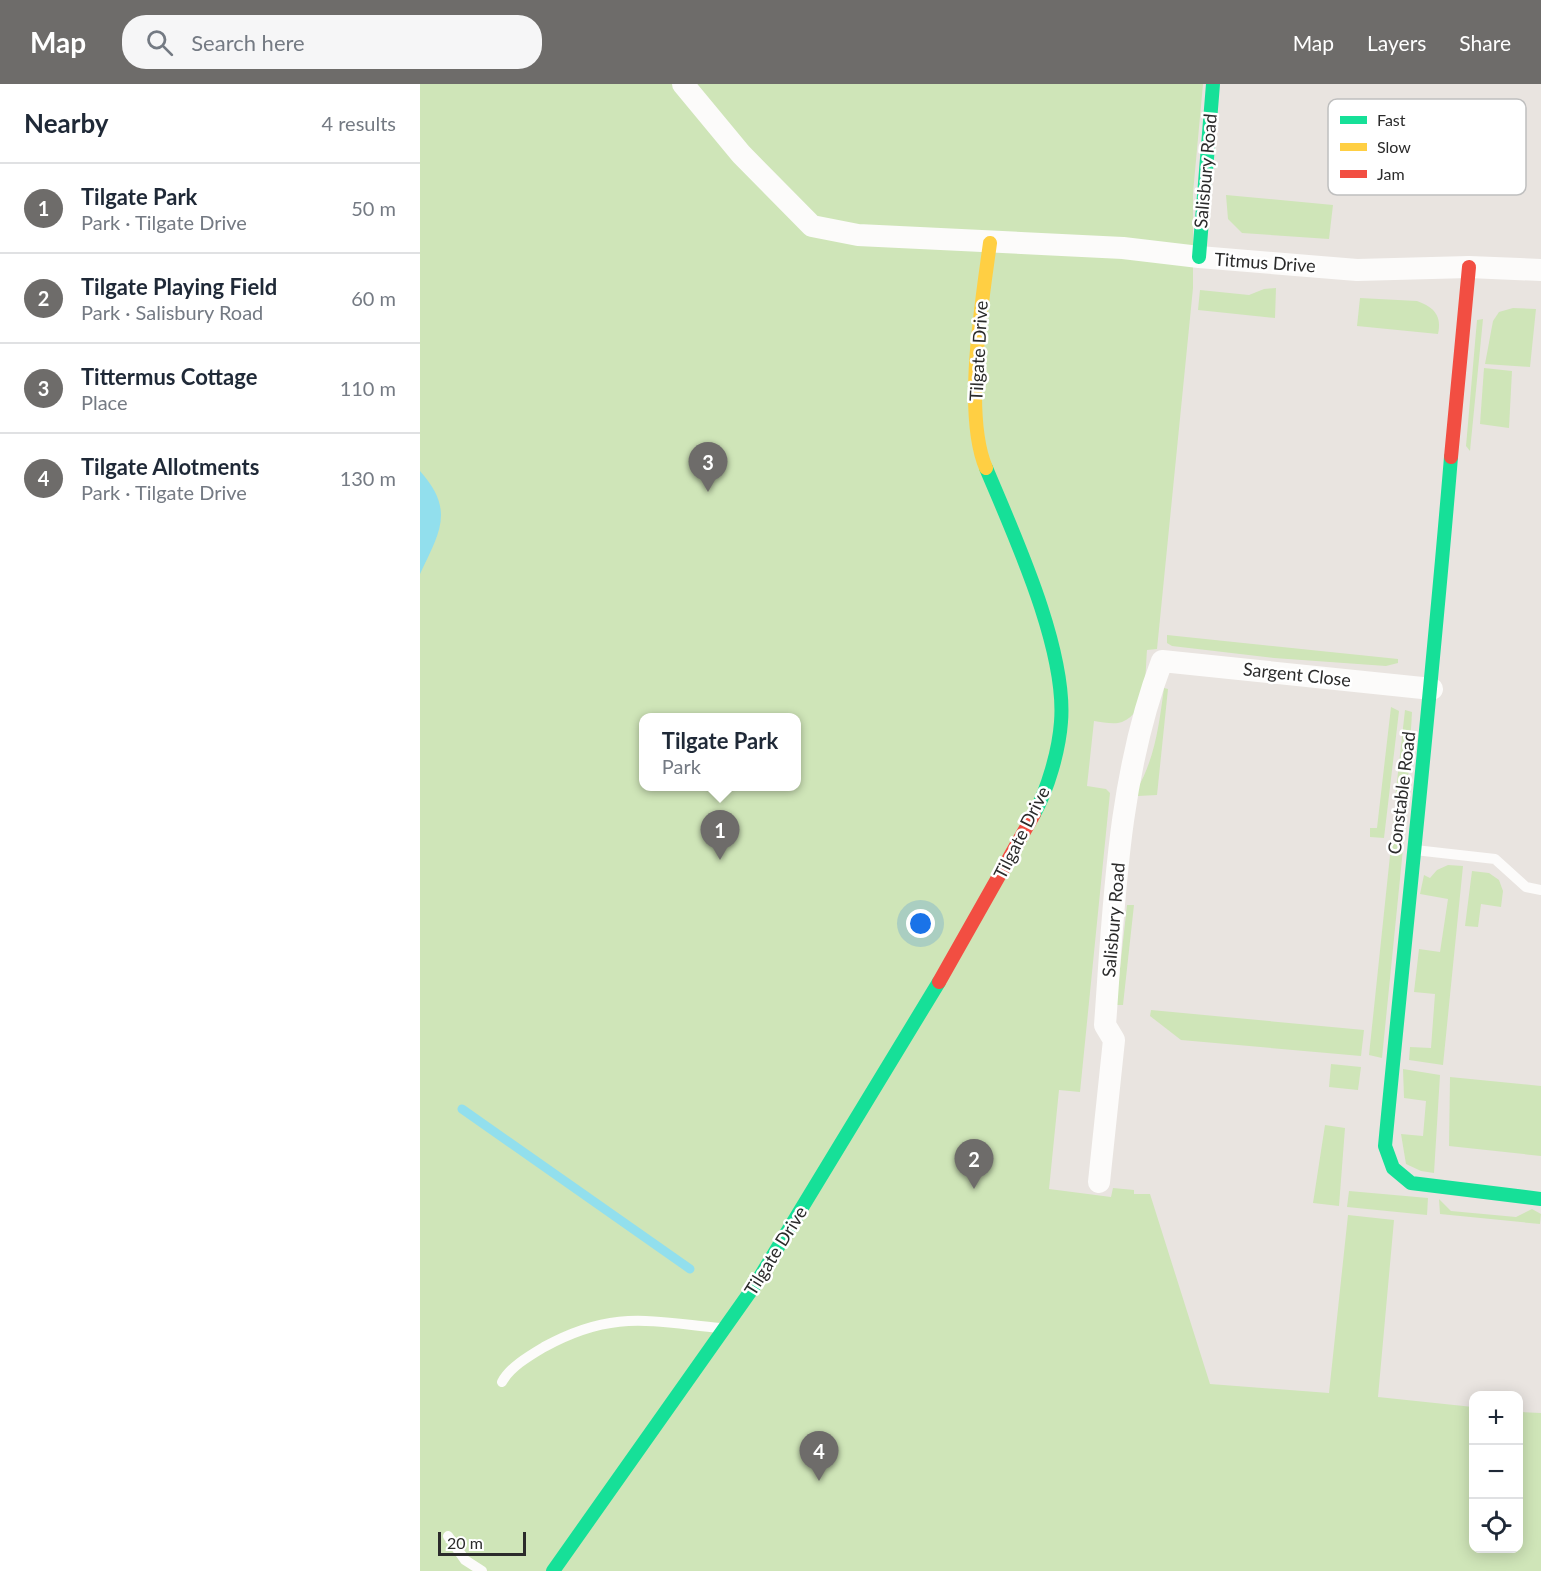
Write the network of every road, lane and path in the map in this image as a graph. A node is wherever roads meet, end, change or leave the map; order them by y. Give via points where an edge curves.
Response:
1 (683, 84) edge
2 (1213, 84) edge
3 (990, 243) junction
4 (1199, 257) junction
5 (1469, 267) junction
6 (1541, 270) edge
7 (1162, 661) joint
8 (1432, 689) junction
9 (1413, 850) junction
10 (1541, 890) edge
11 (1099, 1182) dead end
12 (1541, 1199) edge
13 (724, 1329) junction
14 (502, 1382) dead end
15 (448, 1536) dead end
16 (482, 1571) edge
17 (553, 1571) edge

1 - 3 street via 741,154 812,226 858,235
2 - 4 street, Salisbury Road
3 - 4 street, Titmus Drive via 1123,248
3 - 13 street, Tilgate Drive via 977,344 976,433 983,461 1046,624 1058,674 1061,722 1055,759 1045,794 969,933 755,1286
4 - 5 street, Titmus Drive via 1357,270
5 - 6 street, Titmus Drive
5 - 8 street, Constable Road
7 - 8 street, Sargent Close
7 - 11 street, Salisbury Road via 1141,719 1125,801 1105,1025 1114,1040
8 - 9 street, Constable Road
9 - 10 lane via 1495,859 1526,887
9 - 12 street, Constable Road via 1385,1146 1387,1158 1399,1176 1412,1183
13 - 14 lane via 632,1320 605,1322 533,1354
13 - 17 street, Tilgate Drive
15 - 16 lane via 465,1560

